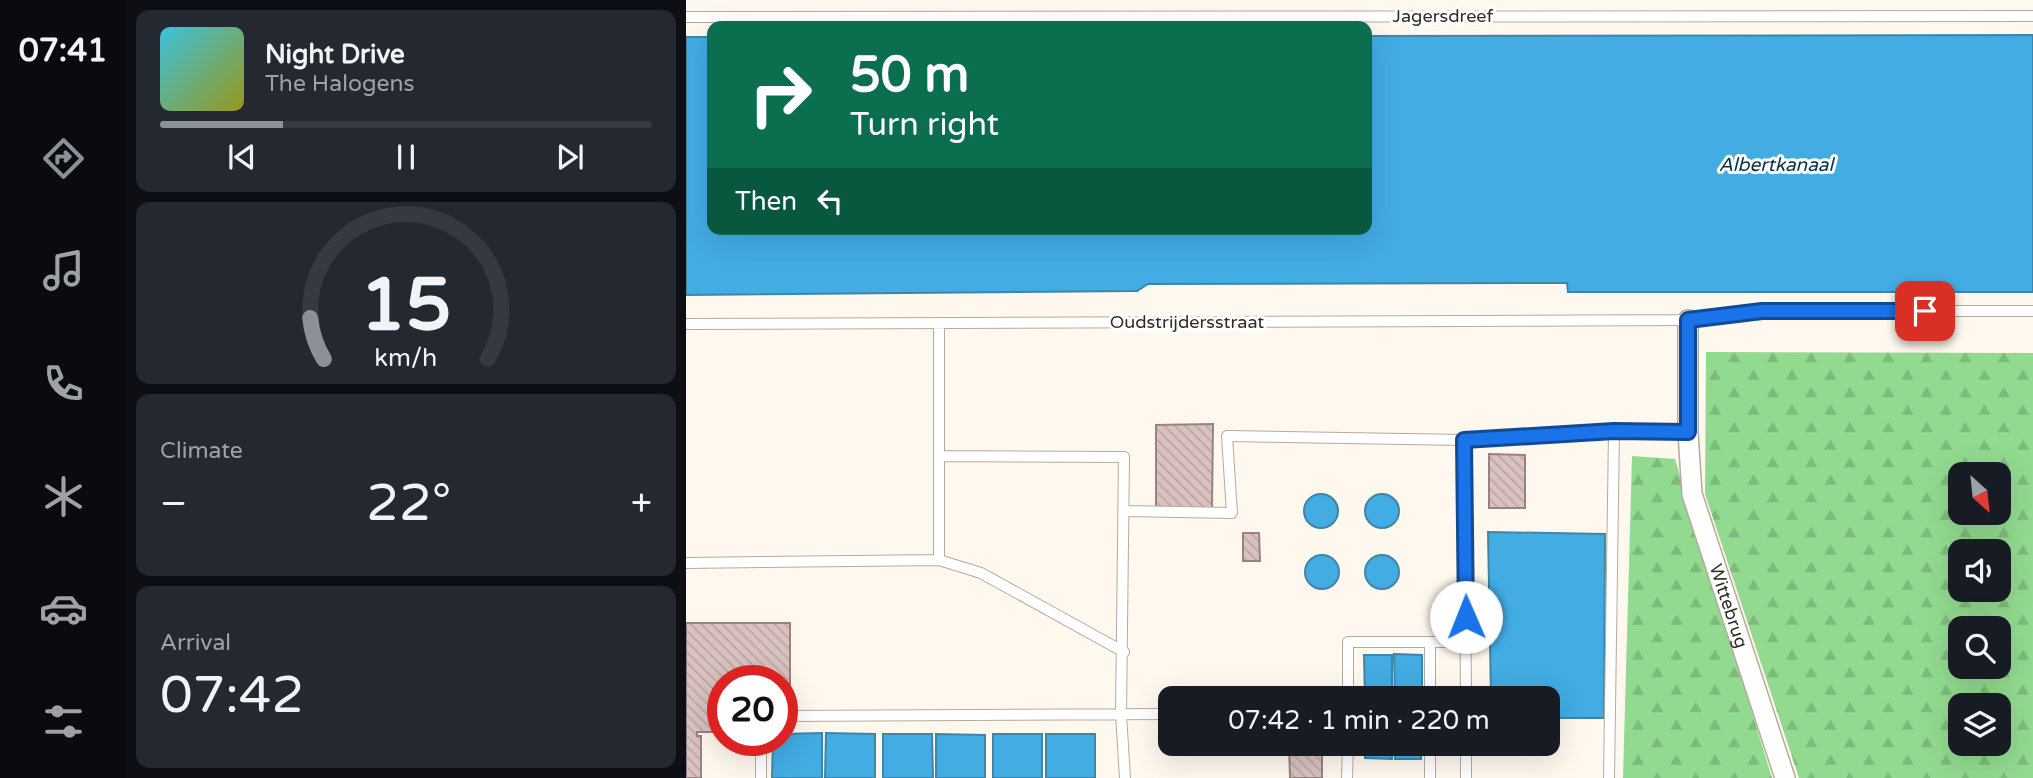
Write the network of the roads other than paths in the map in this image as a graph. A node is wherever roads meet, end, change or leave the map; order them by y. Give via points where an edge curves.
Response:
1 (2033, 16) edge
2 (686, 17) edge
3 (2033, 311) edge
4 (1688, 320) junction
5 (939, 323) junction
6 (686, 324) edge
7 (1614, 431) junction
8 (1688, 432) junction
9 (1464, 440) junction
10 (940, 456) junction
11 (1125, 511) junction
12 (939, 560) junction
13 (686, 563) edge
14 (1466, 642) junction
15 (1430, 644) junction
16 (1124, 652) junction
17 (1348, 686) edge
18 (1430, 686) edge
19 (1466, 686) edge
20 (1121, 714) junction
21 (1158, 714) edge
22 (798, 716) edge
23 (761, 756) edge
24 (1348, 756) edge
25 (1430, 756) edge
26 (1466, 756) edge
27 (761, 778) edge
28 (1125, 778) edge
29 (1347, 778) edge
30 (1430, 778) edge
31 (1466, 778) edge
32 (1609, 778) edge
33 (1785, 778) edge

1 - 2 lane, Jagersdreef
3 - 4 lane via 1762,311
4 - 5 lane, Oudstrijdersstraat
4 - 8 street, Wittebrug
5 - 6 lane, Oudstrijdersstraat
5 - 10 lane
7 - 8 lane
7 - 9 lane
7 - 32 lane
8 - 33 street, Wittebrug via 1692,494
9 - 11 lane via 1227,436 1232,513
9 - 14 lane
10 - 11 lane via 1124,457
10 - 12 lane
11 - 16 lane
12 - 13 lane
12 - 16 lane via 981,573
14 - 15 lane
14 - 19 lane
15 - 17 lane via 1348,642
15 - 18 lane
16 - 20 lane
20 - 21 lane
20 - 22 lane
20 - 28 lane
23 - 27 lane
24 - 29 lane
25 - 30 lane
26 - 31 lane

